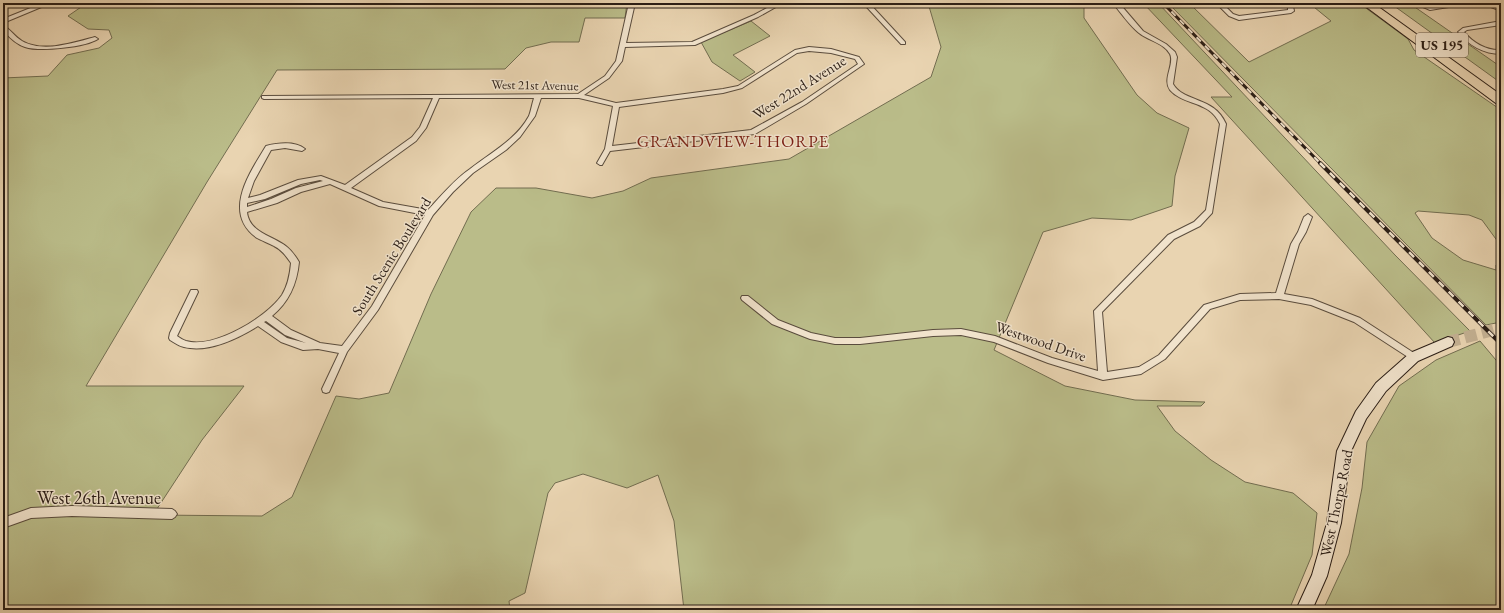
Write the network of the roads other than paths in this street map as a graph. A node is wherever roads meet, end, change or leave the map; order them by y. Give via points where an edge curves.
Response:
1 (48, 3) edge
2 (632, 3) edge
3 (780, 3) edge
4 (866, 3) edge
5 (1116, 3) edge
6 (1219, 3) edge
7 (1285, 3) edge
8 (1366, 3) edge
9 (1383, 3) edge
10 (1417, 3) edge
11 (1461, 3) edge
12 (1484, 3) edge
13 (1501, 9) edge
14 (3, 21) edge
15 (1501, 23) edge
16 (3, 27) edge
17 (95, 39) dead end
18 (903, 43) dead end
19 (1421, 43) junction
20 (623, 45) junction
21 (1501, 52) edge
22 (861, 64) joint
23 (1501, 89) edge
24 (436, 96) junction
25 (538, 96) junction
26 (579, 96) junction
27 (264, 97) dead end
28 (1501, 101) edge
29 (1501, 104) edge
30 (616, 105) junction
31 (302, 149) dead end
32 (608, 149) junction
33 (600, 163) dead end
34 (346, 188) junction
35 (243, 206) junction
36 (430, 213) junction
37 (1308, 216) dead end
38 (194, 292) dead end
39 (1279, 296) junction
40 (744, 298) dead end
41 (267, 317) junction
42 (259, 323) junction
43 (1448, 342) tunnel mouth
44 (318, 346) junction
45 (344, 350) junction
46 (1414, 356) junction
47 (1103, 376) junction
48 (326, 389) dead end
49 (172, 514) dead end
50 (3, 523) edge
51 (1304, 610) edge

1 - 14 street
2 - 20 street
3 - 20 street via 693,44
4 - 18 street
5 - 47 street via 1141,32 1172,52 1174,57 1170,84 1174,91 1214,110 1223,124 1209,211 1197,224 1171,237 1098,311
6 - 7 street via 1238,18 1291,11 1291,7
8 - 19 highway, US 195
9 - 23 highway, US 195
10 - 11 street via 1426,8
12 - 13 street
15 - 21 street via 1465,29 1461,32 1484,50
16 - 17 street via 19,43 27,46 57,47
19 - 23 highway via 1436,44
19 - 28 highway, US 195
19 - 29 highway via 1422,48
20 - 26 street via 619,62 607,77
22 - 30 street, West 21st Avenue via 857,58 831,51 809,49 795,52 740,87
22 - 32 street, West 22nd Avenue via 804,103 753,132
24 - 25 street, West 21st Avenue
24 - 27 street, West 21st Avenue
24 - 34 street via 424,128 414,139
25 - 26 street, West 21st Avenue
25 - 36 street, South Scenic Boulevard via 532,116 518,135 471,171
26 - 30 street, West 21st Avenue
30 - 32 street
31 - 35 street via 288,146 268,148 246,189
32 - 33 street
34 - 35 street via 330,182 299,190 267,203
34 - 36 street via 382,204
35 - 41 street via 244,219 248,226 259,236 283,247 295,262 291,287
36 - 45 street, South Scenic Boulevard via 375,308
37 - 39 street via 1295,244
38 - 42 street via 174,333 173,338 178,343 194,345 218,342
39 - 46 street, Westwood Drive via 1312,302 1357,320
39 - 47 street, Westwood Drive via 1240,297 1207,307 1162,357 1141,370
40 - 47 street, Westwood Drive via 775,322 810,336 835,341 860,341 961,332 995,339 1051,361
41 - 42 street
41 - 44 street via 290,333
42 - 44 street via 284,340 303,347
43 - 46 street, West Thorpe Road
44 - 45 street
45 - 48 street, South Scenic Boulevard
46 - 51 street, West Thorpe Road via 1380,387 1361,415 1344,452 1334,523 1319,576
49 - 50 street, West 26th Avenue via 72,511 31,513

